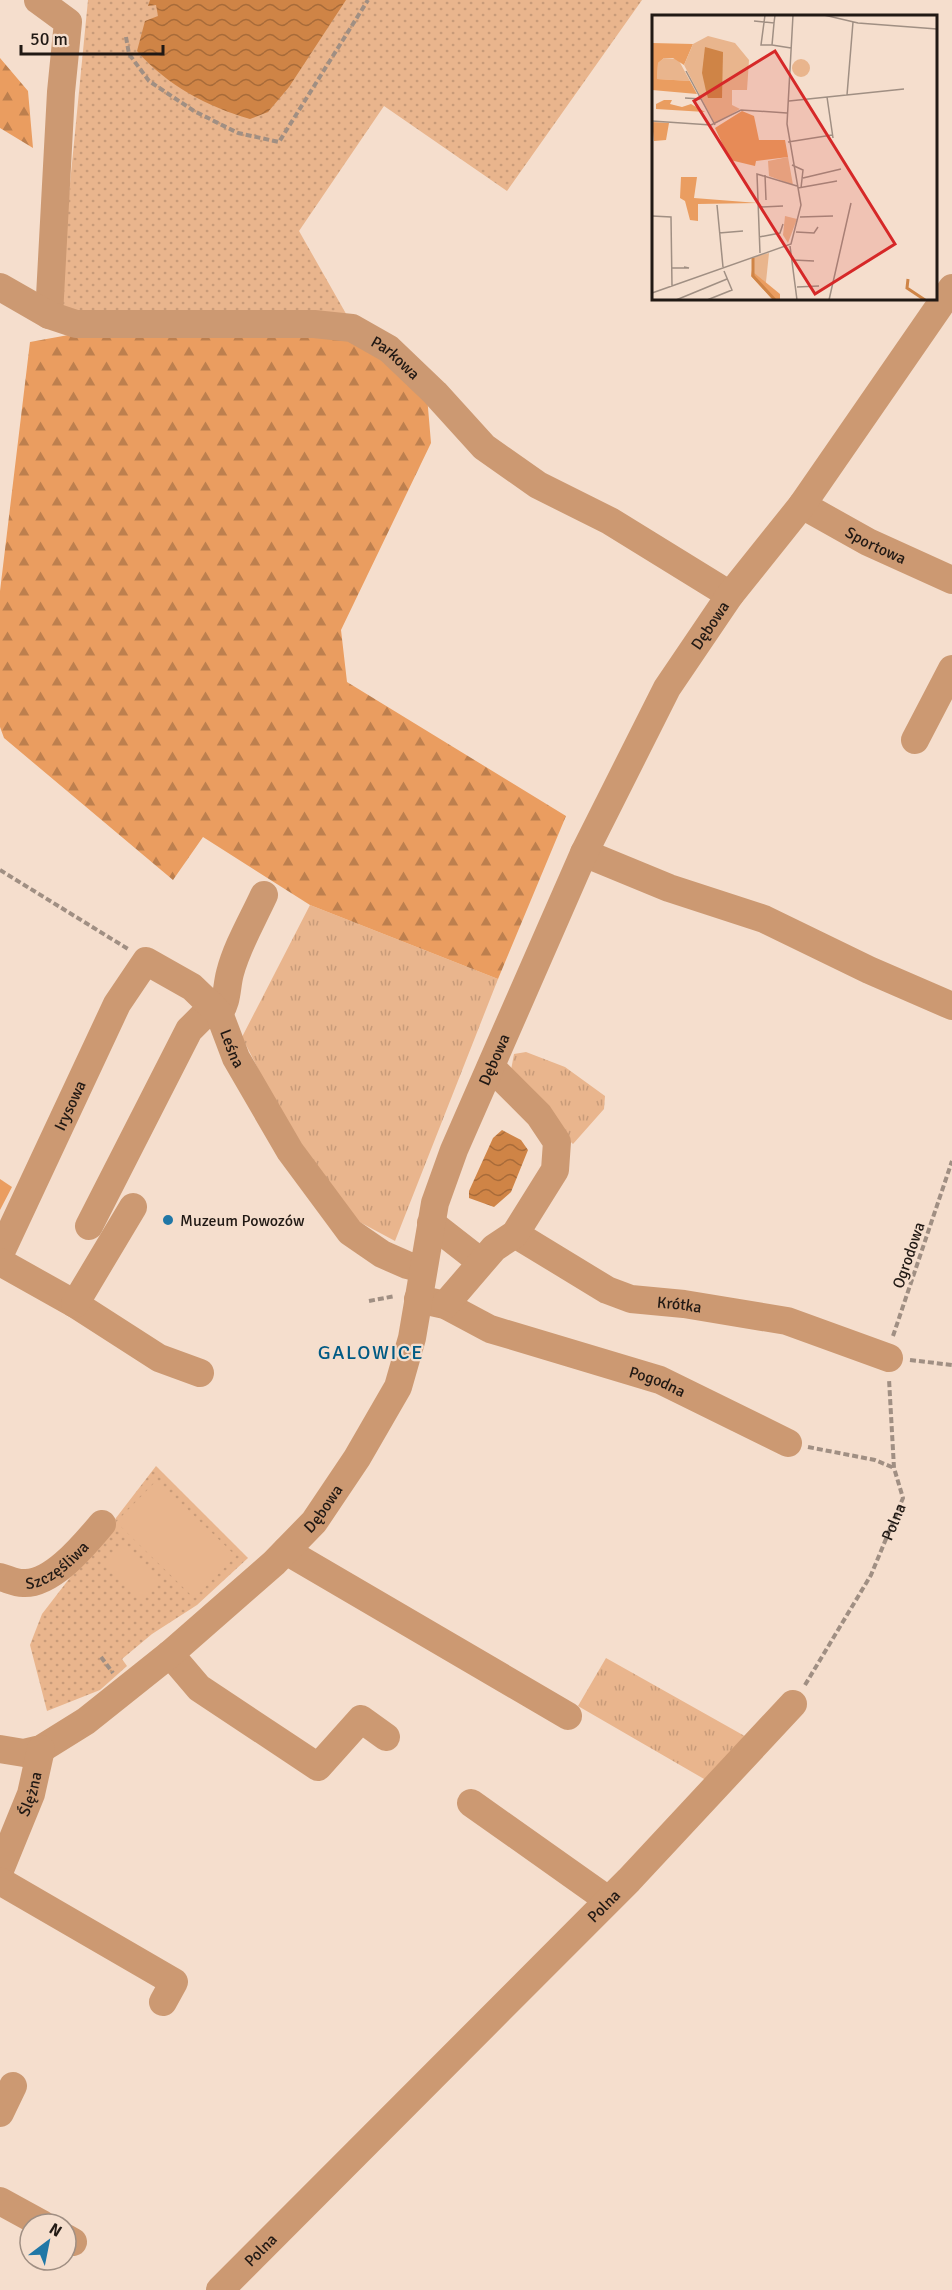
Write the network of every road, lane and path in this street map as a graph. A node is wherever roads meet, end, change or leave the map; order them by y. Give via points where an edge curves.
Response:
1 (38, 0) edge
2 (368, 0) edge
3 (70, 11) edge
4 (126, 37) dead end
5 (0, 287) edge
6 (952, 288) edge
7 (49, 315) junction
8 (802, 505) junction
9 (952, 580) edge
10 (730, 596) junction
11 (952, 669) edge
12 (915, 740) dead end
13 (584, 853) junction
14 (0, 870) edge
15 (264, 895) dead end
16 (146, 961) junction
17 (952, 1006) edge
18 (216, 1010) junction
19 (491, 1067) junction
20 (952, 1161) edge
21 (133, 1207) dead end
22 (431, 1223) junction
23 (89, 1226) dead end
24 (515, 1234) junction
25 (0, 1254) edge
26 (0, 1262) edge
27 (481, 1262) junction
28 (423, 1269) junction
29 (409, 1297) junction
30 (369, 1301) dead end
31 (75, 1304) junction
32 (445, 1305) junction
33 (889, 1358) junction
34 (952, 1365) edge
35 (200, 1373) dead end
36 (788, 1443) joint
37 (894, 1468) junction
38 (102, 1524) dead end
39 (286, 1551) junction
40 (0, 1577) edge
41 (170, 1654) junction
42 (101, 1657) dead end
43 (118, 1679) dead end
44 (793, 1704) joint
45 (568, 1716) dead end
46 (386, 1737) dead end
47 (0, 1749) edge
48 (41, 1749) junction
49 (471, 1803) dead end
50 (0, 1870) edge
51 (0, 1881) edge
52 (608, 1900) junction
53 (163, 2002) dead end
54 (13, 2086) dead end
55 (0, 2113) edge
56 (0, 2201) edge
57 (20, 2212) edge
58 (220, 2290) edge

1 - 3 street
2 - 4 path via 279,142 238,133 148,81 129,54
3 - 7 street via 60,104
5 - 7 street, Parkowa
6 - 8 street, Dębowa
7 - 10 street, Parkowa via 76,324 314,324 352,328 389,349 484,447 538,485 610,520
8 - 9 street, Sportowa via 868,542
8 - 10 street, Dębowa
10 - 13 street, Dębowa via 667,688
11 - 12 street
13 - 17 street via 669,888 764,919
13 - 19 street, Dębowa
14 - 16 path
15 - 18 street via 239,948 226,1004
16 - 18 street, Leśna via 192,987
16 - 25 street, Irysowa via 117,1004
18 - 23 street via 189,1030
18 - 28 street, Leśna via 236,1058 290,1151 350,1232 382,1254
19 - 22 street, Dębowa via 454,1150
19 - 24 street via 539,1115 556,1142 555,1170
20 - 33 path, Ogrodowa via 895,1328
21 - 31 street
22 - 27 street
22 - 28 street, Dębowa
24 - 27 street
24 - 33 street, Krótka via 607,1290 631,1299 788,1321
26 - 31 street
27 - 32 street
28 - 29 street, Dębowa
29 - 30 path
29 - 32 street, Pogodna
29 - 39 street, Dębowa via 412,1338 398,1387 320,1513
31 - 35 street via 159,1358
32 - 36 street, Pogodna via 490,1329 660,1380
33 - 34 path
33 - 37 path, Ogrodowa
36 - 37 path via 876,1460
37 - 44 path, Polna via 903,1498 887,1539 871,1575
38 - 40 street, Szczęśliwa via 50,1576 25,1584
39 - 41 street, Dębowa
39 - 45 street
41 - 46 street via 199,1688 313,1773 361,1719
41 - 48 street, Dębowa via 86,1721
42 - 43 path
44 - 52 street, Polna
47 - 48 street, Dębowa via 24,1753
48 - 50 street, Ślężna via 32,1794
49 - 52 street
51 - 53 street via 174,1982
52 - 58 street, Polna
54 - 55 street
56 - 57 street

